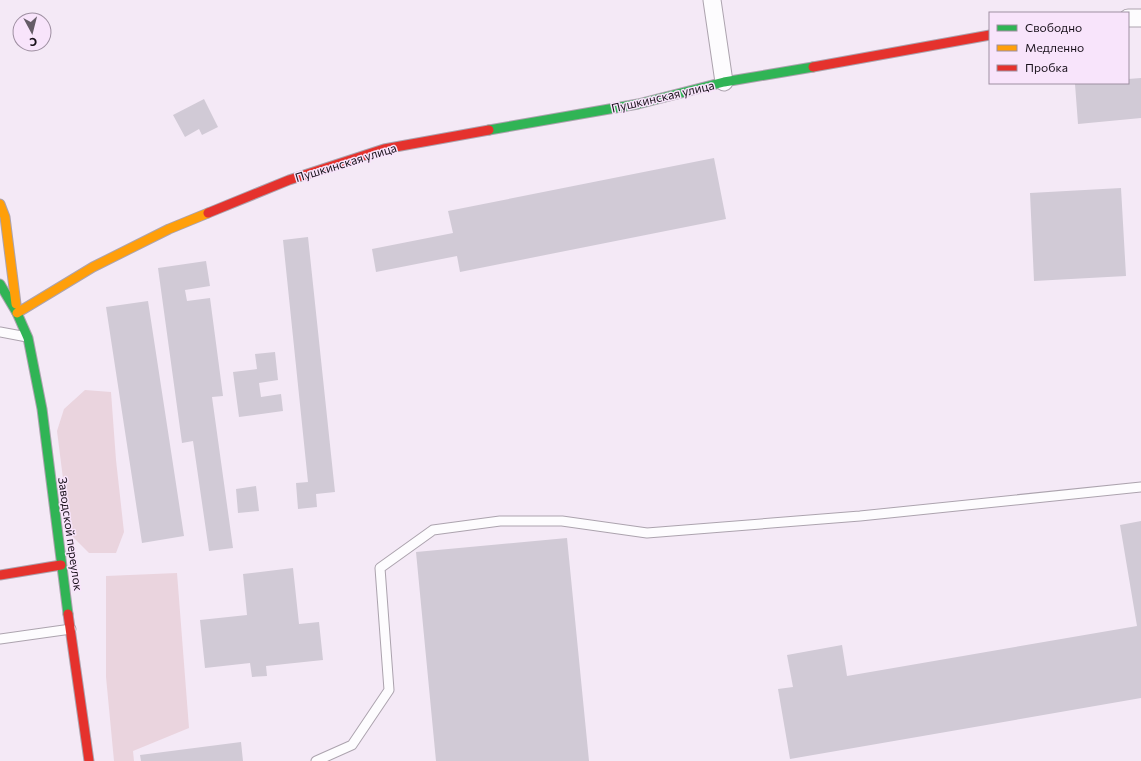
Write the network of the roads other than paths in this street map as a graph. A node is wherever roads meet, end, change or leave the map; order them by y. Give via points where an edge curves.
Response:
1 (712, 0) edge
2 (1129, 18) edge
3 (1141, 18) edge
4 (989, 35) edge
5 (724, 82) junction
6 (0, 204) edge
7 (0, 284) edge
8 (17, 313) junction
9 (0, 332) edge
10 (28, 338) junction
11 (1141, 487) edge
12 (61, 565) junction
13 (0, 575) edge
14 (71, 629) junction
15 (0, 639) edge
16 (90, 761) edge
17 (316, 761) edge

1 - 5 street, Пушкинская улица
2 - 3 street
4 - 5 street, Пушкинская улица
5 - 8 street, Пушкинская улица via 638,104 384,149 289,180 169,228 93,267
6 - 8 street via 5,218
7 - 8 street
8 - 10 street, Заводской переулок
9 - 10 lane
10 - 12 street, Заводской переулок via 42,409
11 - 17 lane via 860,516 647,533 562,520 500,521 433,530 380,568 389,690 352,745
12 - 13 street
12 - 14 street, Заводской переулок
14 - 15 lane
14 - 16 street, Заводской переулок

